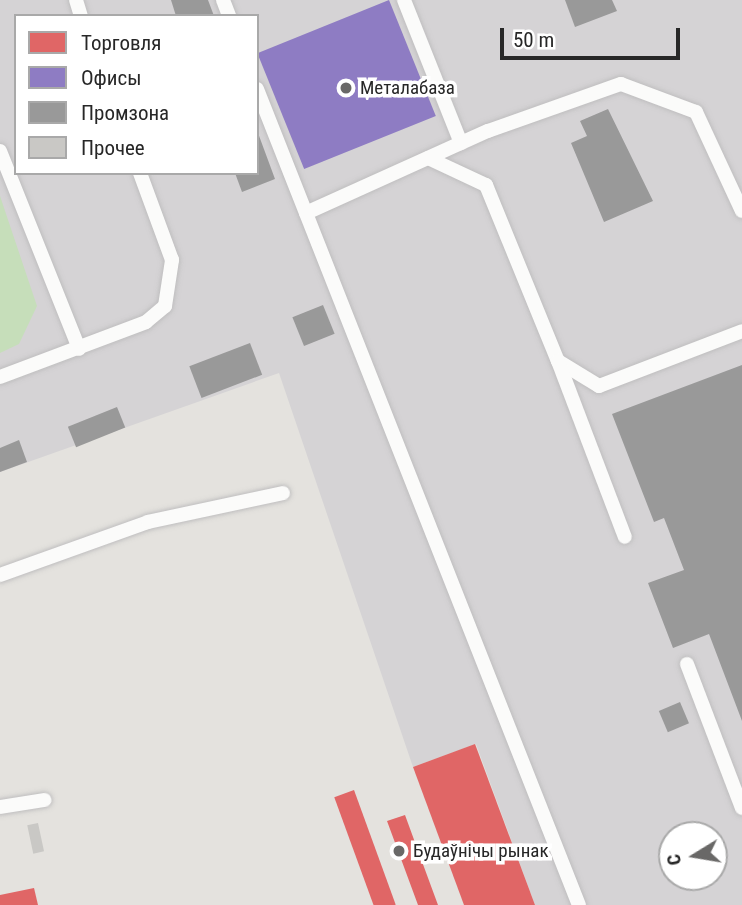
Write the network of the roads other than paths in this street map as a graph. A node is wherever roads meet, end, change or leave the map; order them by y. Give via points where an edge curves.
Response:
1 (404, 0) edge
2 (259, 94) edge
3 (461, 143) junction
4 (0, 151) edge
5 (428, 158) junction
6 (141, 175) edge
7 (742, 211) edge
8 (306, 213) junction
9 (742, 331) edge
10 (79, 349) junction
11 (558, 361) junction
12 (0, 377) edge
13 (284, 494) dead end
14 (625, 537) dead end
15 (0, 575) edge
16 (687, 664) dead end
17 (44, 800) dead end
18 (0, 807) edge
19 (742, 808) edge
20 (579, 905) edge

1 - 3 lane
2 - 8 lane
3 - 5 lane
3 - 7 lane via 621,83 696,112
4 - 10 lane
5 - 8 lane
5 - 11 lane via 486,186
6 - 10 lane via 172,260 165,306 146,322
8 - 20 lane
9 - 11 lane via 599,386
10 - 12 lane
11 - 14 lane
13 - 15 lane via 148,522
16 - 19 lane
17 - 18 lane

